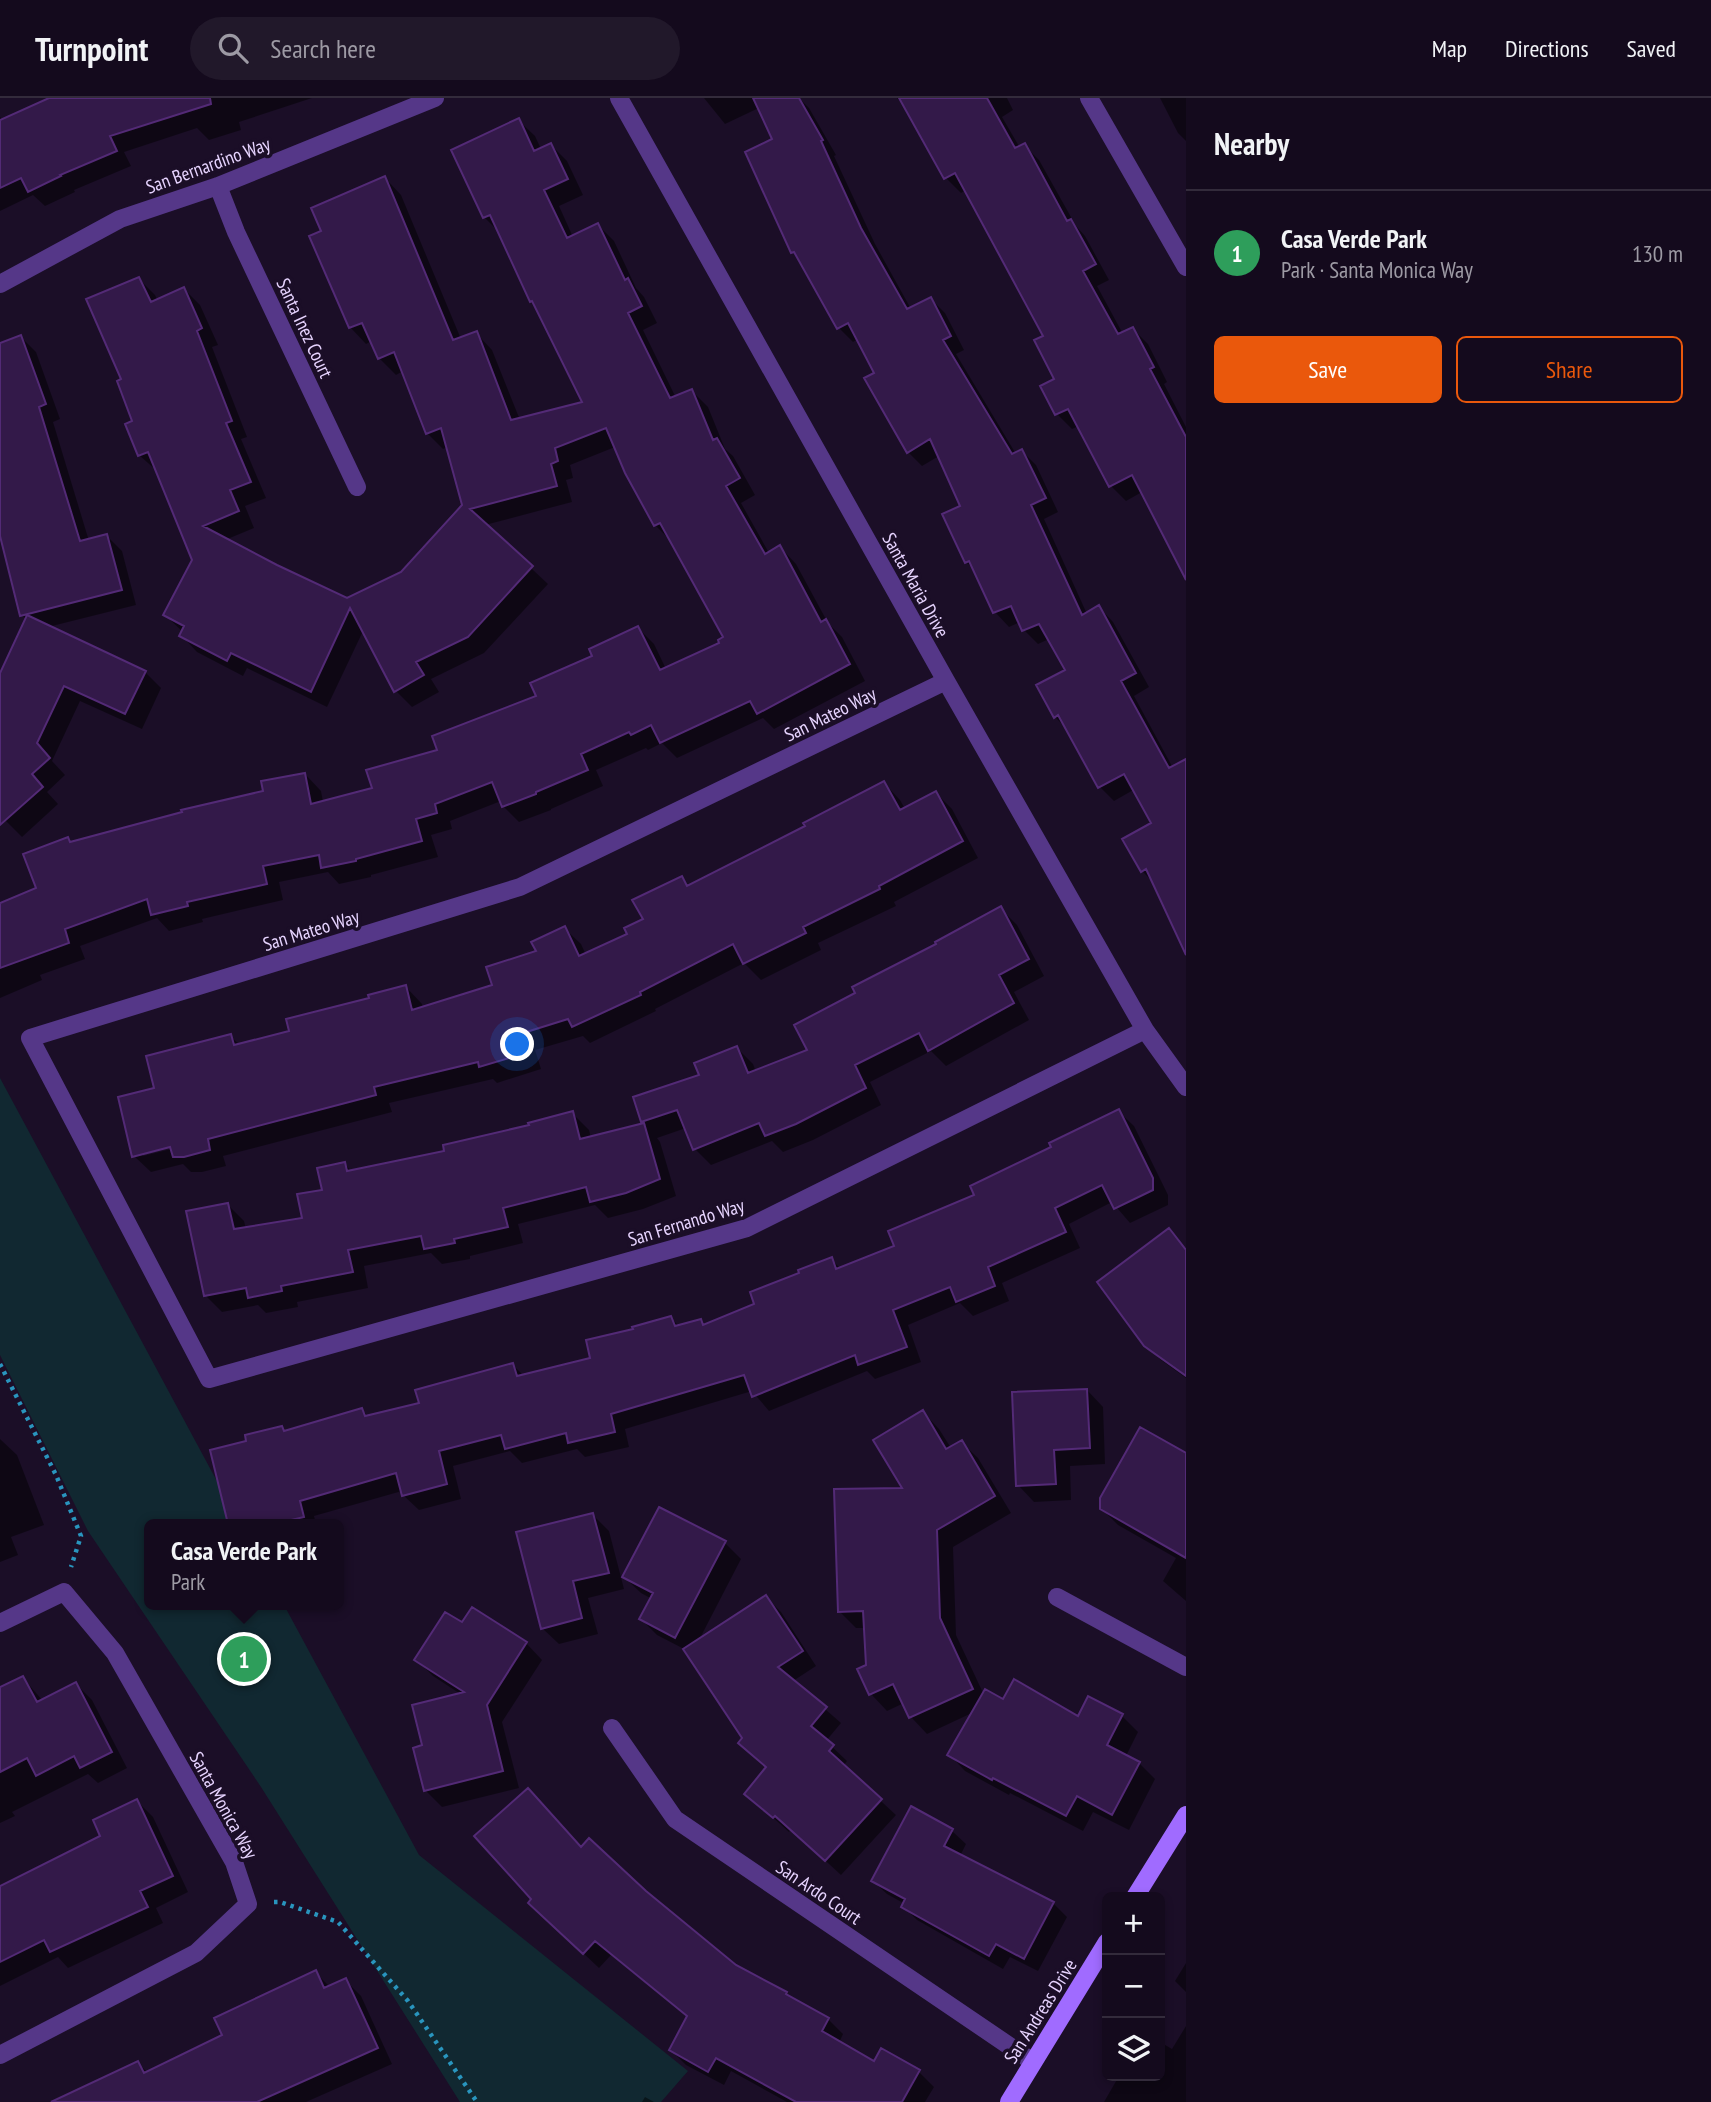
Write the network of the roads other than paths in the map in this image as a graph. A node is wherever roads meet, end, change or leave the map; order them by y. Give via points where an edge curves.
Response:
1 (435, 98) edge
2 (619, 98) edge
3 (1089, 98) edge
4 (218, 186) junction
5 (1186, 267) edge
6 (0, 284) edge
7 (357, 487) dead end
8 (946, 681) junction
9 (1145, 1030) junction
10 (1186, 1087) edge
11 (209, 1379) joint
12 (1057, 1597) dead end
13 (0, 1623) edge
14 (1186, 1667) edge
15 (611, 1728) dead end
16 (1186, 1815) edge
17 (1138, 1892) edge
18 (1102, 1950) edge
19 (0, 2055) edge
20 (1032, 2062) junction
21 (1009, 2102) edge

1 - 4 street, San Bernardino Way
2 - 8 street, Santa Maria Drive
3 - 5 street
4 - 6 street, San Bernardino Way via 120,219
4 - 7 street, Santa Inez Court
8 - 9 street, Santa Maria Drive
8 - 11 street, San Mateo Way via 520,887 30,1038
9 - 10 street, Santa Maria Drive
9 - 11 street, San Fernando Way via 747,1228
12 - 14 street
13 - 19 street, Santa Monica Way via 64,1592 115,1653 234,1862 248,1904 195,1953
15 - 20 street, San Ardo Court via 675,1819
16 - 17 street
18 - 20 street, San Andreas Drive
20 - 21 street, San Andreas Drive

